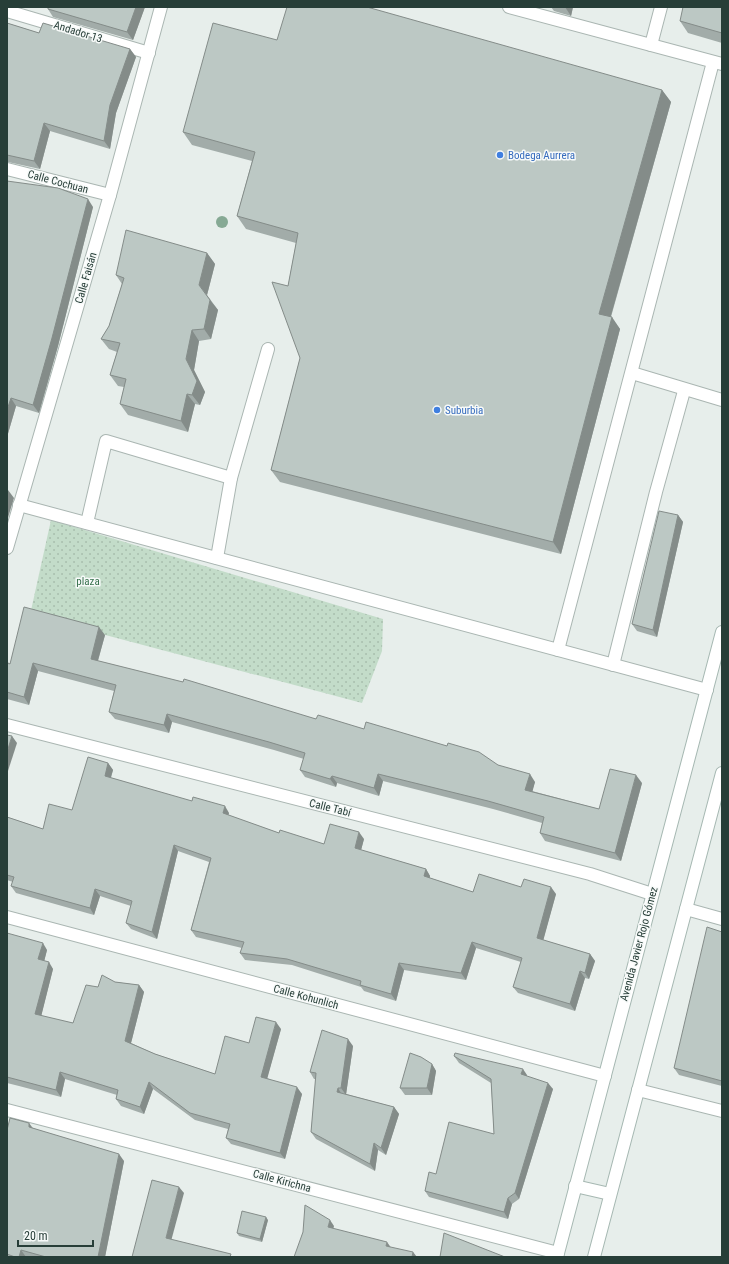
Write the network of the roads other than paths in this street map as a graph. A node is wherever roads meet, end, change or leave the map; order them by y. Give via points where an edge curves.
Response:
1 (161, 7) edge
2 (508, 7) edge
3 (661, 7) edge
4 (7, 11) edge
5 (651, 45) junction
6 (149, 53) junction
7 (717, 63) edge
8 (7, 169) edge
9 (110, 196) junction
10 (268, 349) dead end
11 (632, 373) junction
12 (684, 390) junction
13 (722, 400) edge
14 (231, 478) junction
15 (19, 505) junction
16 (87, 523) junction
17 (7, 548) edge
18 (217, 558) junction
19 (722, 632) edge
20 (558, 650) junction
21 (613, 665) junction
22 (707, 690) junction
23 (7, 726) edge
24 (722, 773) edge
25 (652, 894) junction
26 (686, 909) junction
27 (7, 917) edge
28 (722, 919) edge
29 (605, 1076) junction
30 (638, 1090) junction
31 (7, 1110) edge
32 (722, 1111) edge
33 (575, 1186) junction
34 (610, 1194) junction
35 (557, 1255) edge
36 (594, 1257) edge

1 - 6 street, Calle Faisán
2 - 5 street
3 - 5 street
4 - 6 street, Andador 13
5 - 7 street
6 - 9 street, Calle Faisán
7 - 11 street
8 - 9 street, Calle Cochuan
9 - 15 street, Calle Faisán
10 - 14 street
11 - 12 street
11 - 20 street
12 - 13 street
12 - 21 street
14 - 16 street via 106,441
14 - 18 street
15 - 16 street
15 - 17 street, Calle Faisán
16 - 18 street
18 - 20 street
19 - 22 street, Avenida Javier Rojo Gómez
20 - 21 street
21 - 22 street
22 - 25 street, Avenida Javier Rojo Gómez
23 - 25 street, Calle Tabí via 590,874
24 - 26 street
25 - 29 street, Avenida Javier Rojo Gómez
26 - 28 street
26 - 30 street
27 - 29 street, Calle Kohunlich
29 - 33 street, Avenida Javier Rojo Gómez
30 - 32 street
30 - 34 street
31 - 35 street, Calle Kirichna
33 - 34 street
33 - 35 street, Avenida Javier Rojo Gómez
34 - 36 street

